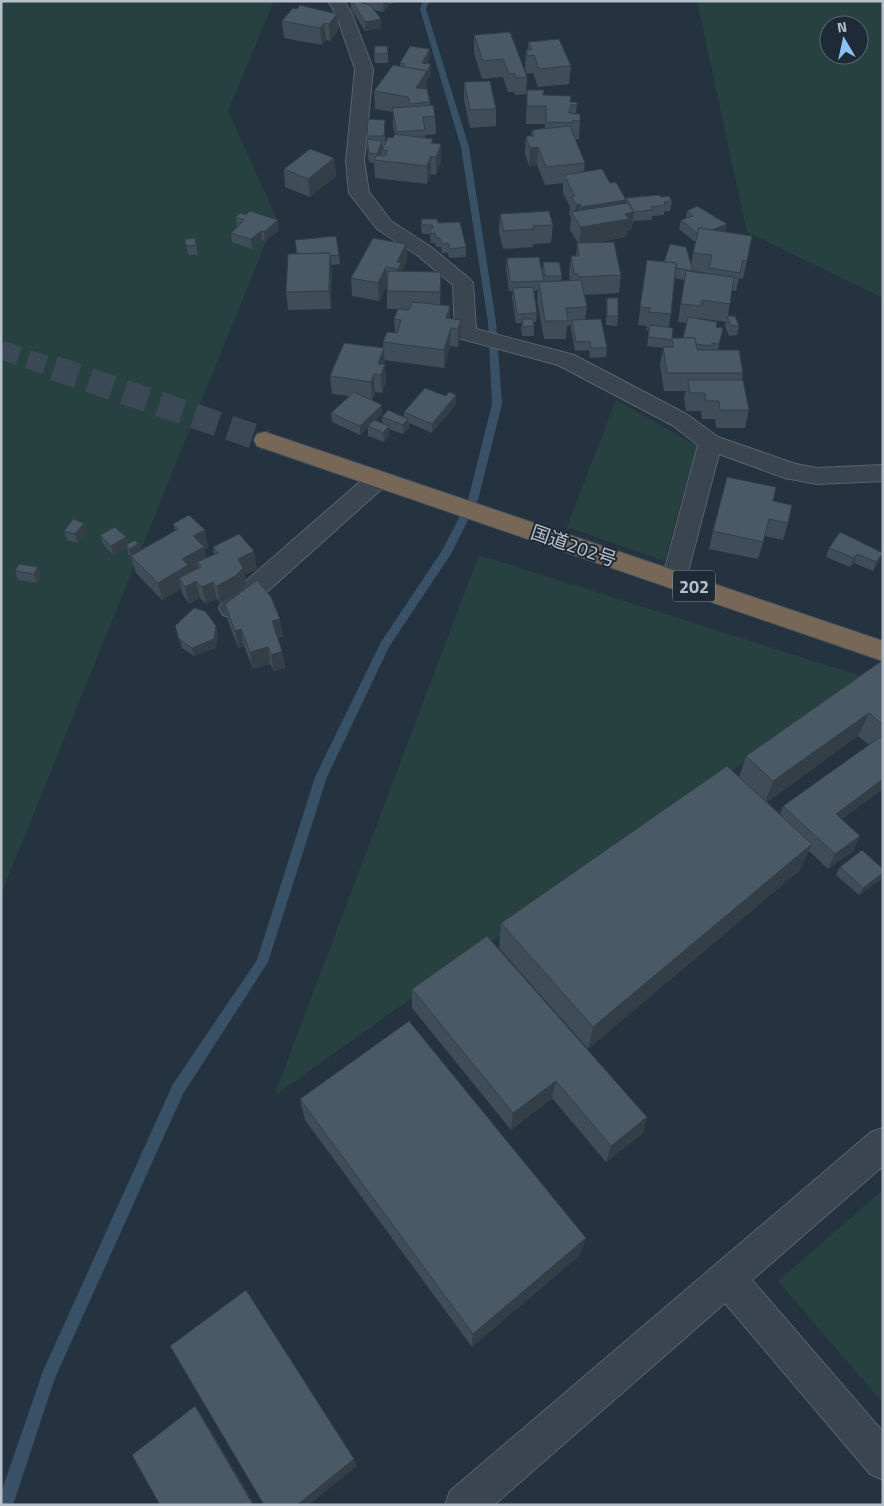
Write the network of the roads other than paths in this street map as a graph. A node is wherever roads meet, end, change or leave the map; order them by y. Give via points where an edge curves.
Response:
1 (336, 1) edge
2 (265, 440) tunnel mouth
3 (710, 443) junction
4 (883, 473) edge
5 (378, 479) junction
6 (674, 579) junction
7 (232, 608) edge
8 (883, 651) edge
9 (883, 1144) edge
10 (727, 1278) junction
11 (883, 1461) edge
12 (464, 1505) edge

1 - 3 street via 364,69 355,161 359,193 384,226 424,251 463,282 466,333 566,360 680,420
2 - 5 highway, 国道202号 / 202
3 - 4 street via 801,474
3 - 6 street
5 - 6 highway, 国道202号 / 202
5 - 7 street
6 - 8 highway, 国道202号 / 202
9 - 10 street
10 - 11 street
10 - 12 street

